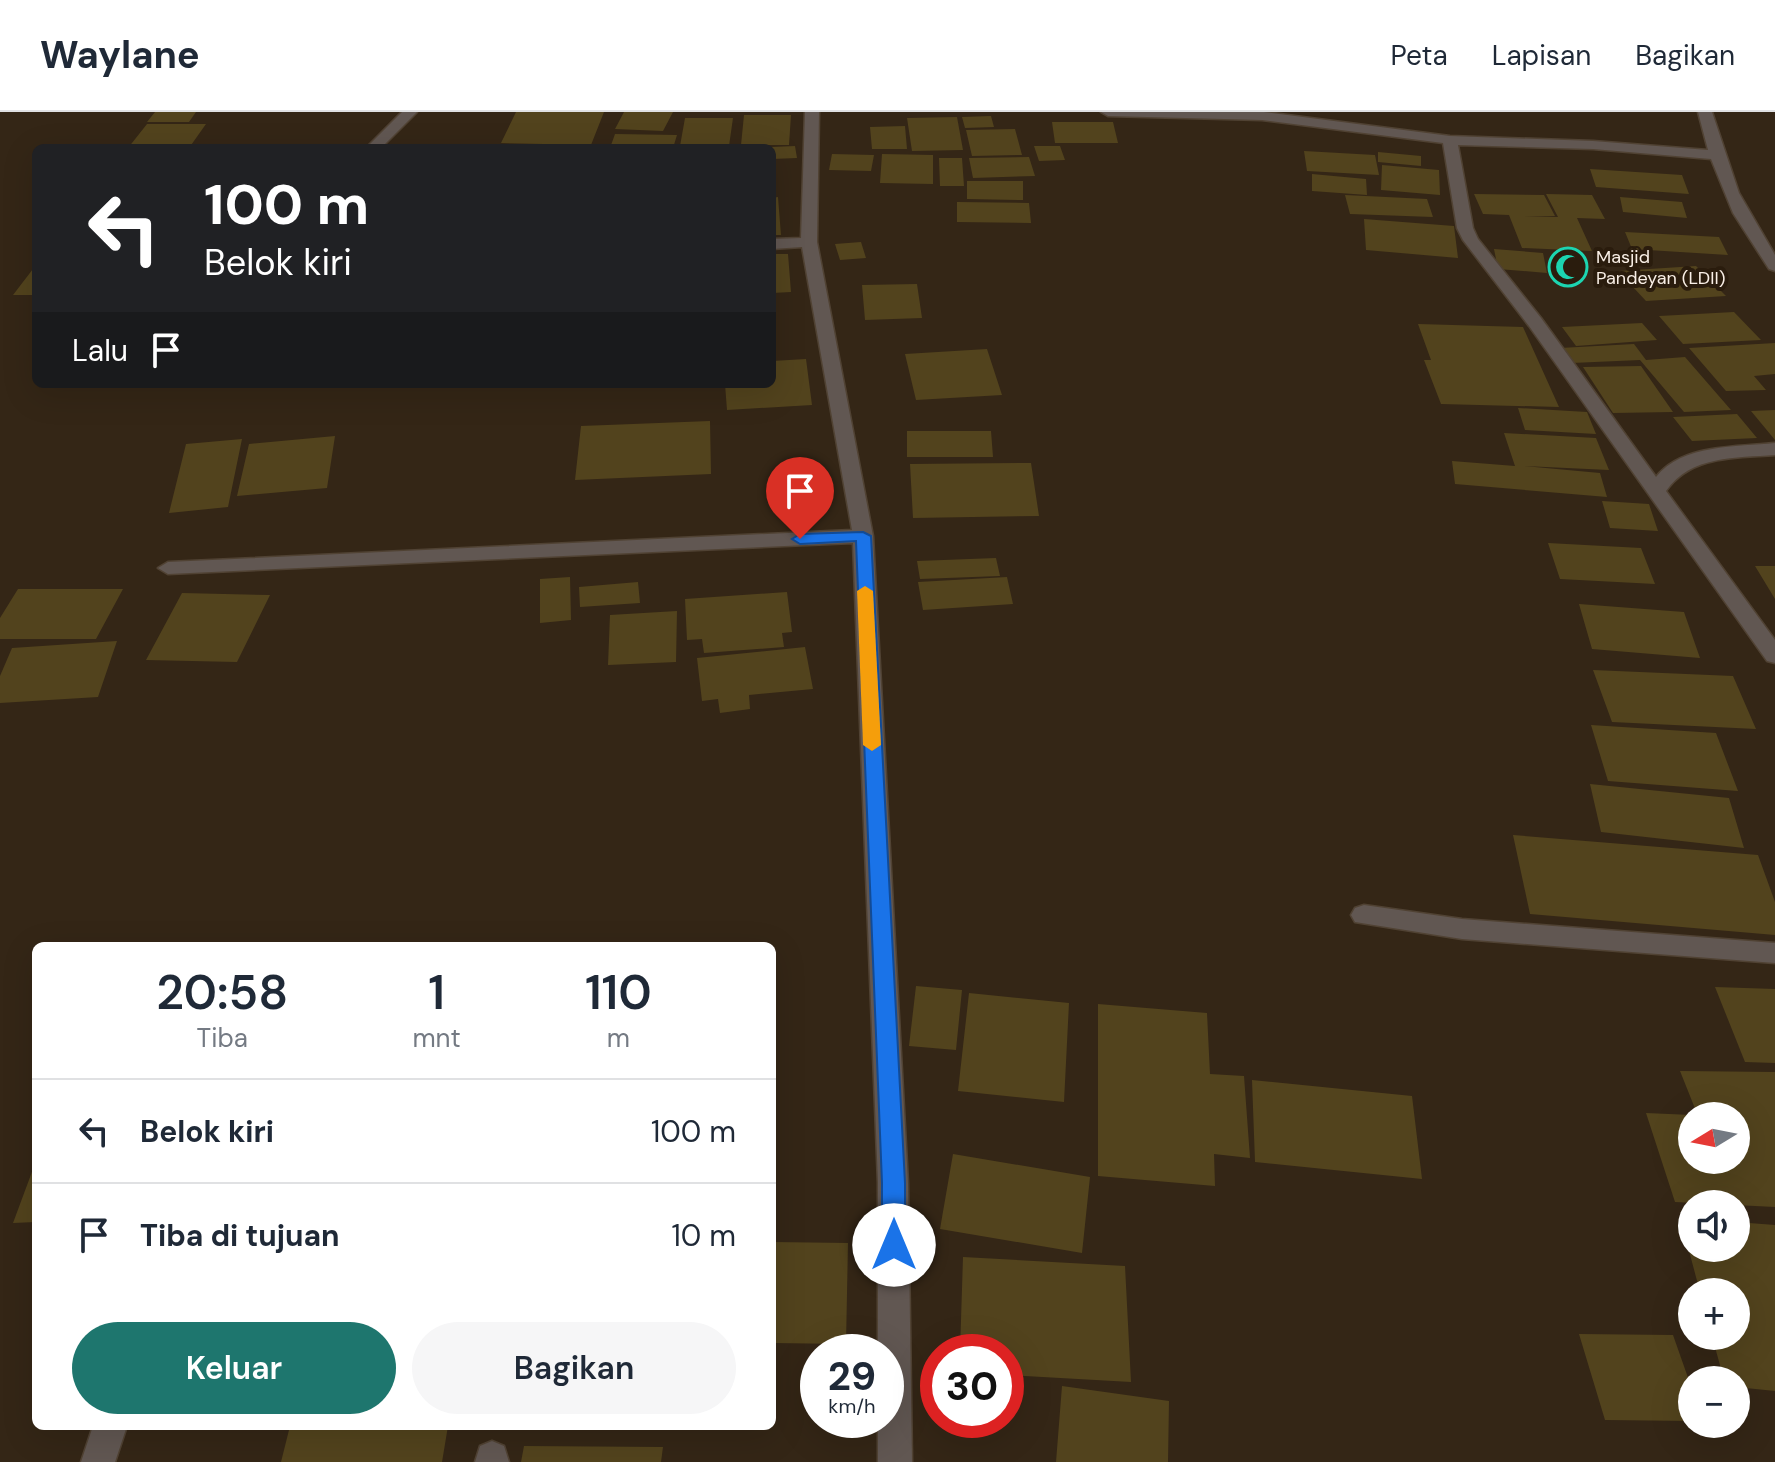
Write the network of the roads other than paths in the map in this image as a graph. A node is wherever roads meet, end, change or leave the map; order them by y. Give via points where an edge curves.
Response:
1 (410, 112) edge
2 (812, 112) edge
3 (1108, 112) edge
4 (1705, 112) edge
5 (1450, 140) junction
6 (377, 144) edge
7 (1715, 155) junction
8 (1753, 234) junction
9 (1775, 236) edge
10 (809, 242) junction
11 (776, 244) edge
12 (1775, 266) edge
13 (1775, 449) edge
14 (1657, 490) junction
15 (863, 536) junction
16 (168, 568) dead end
17 (1775, 656) edge
18 (1364, 915) dead end
19 (1775, 953) edge
20 (109, 1430) edge
21 (98, 1462) edge
22 (895, 1462) edge

1 - 6 street
2 - 10 street
3 - 5 street via 1262,116
4 - 7 street
5 - 7 street
5 - 14 street via 1471,240
7 - 8 street
8 - 9 street
8 - 12 street
10 - 11 street
10 - 15 street
13 - 14 street via 1699,458 1664,477
14 - 17 street
15 - 16 street
15 - 22 street via 893,1183
18 - 19 street via 1462,929
20 - 21 street

